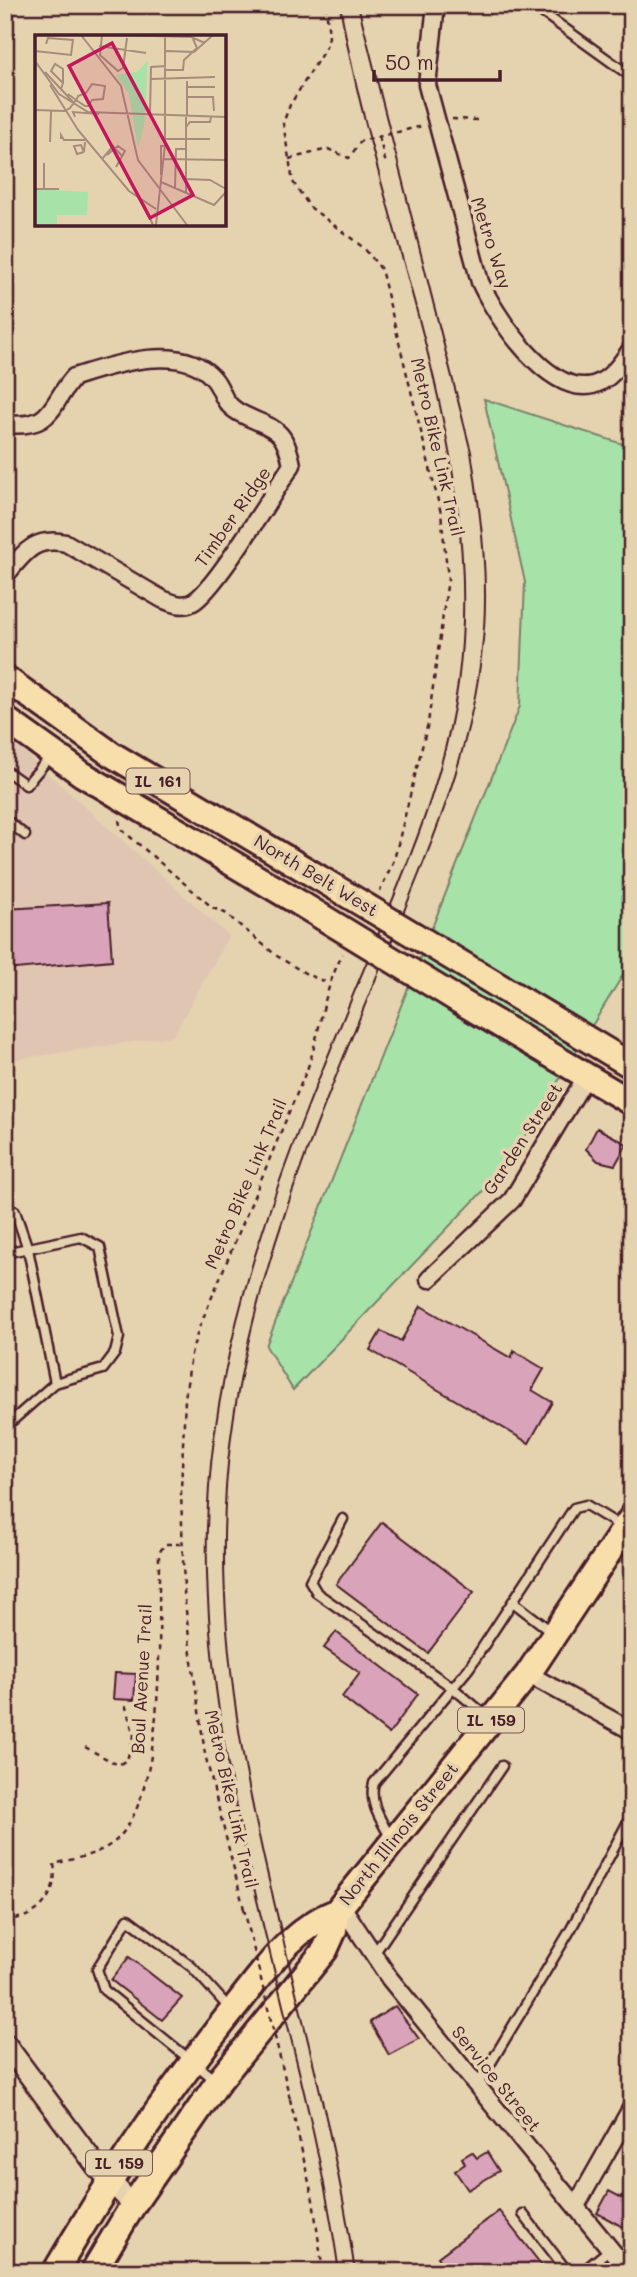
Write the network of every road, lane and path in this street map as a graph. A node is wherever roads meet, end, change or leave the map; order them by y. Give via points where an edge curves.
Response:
1 (326, 5) edge
2 (436, 5) edge
3 (533, 5) edge
4 (632, 77) edge
5 (480, 120) dead end
6 (436, 123) junction
7 (379, 136) junction
8 (289, 159) junction
9 (386, 164) dead end
10 (632, 348) edge
11 (5, 424) edge
12 (5, 576) edge
13 (5, 678) edge
14 (5, 719) edge
15 (52, 754) junction
16 (5, 770) edge
17 (129, 801) junction
18 (5, 819) edge
19 (25, 835) dead end
20 (378, 895) dead end
21 (344, 952) dead end
22 (329, 983) junction
23 (632, 1066) edge
24 (586, 1077) junction
25 (632, 1104) edge
26 (5, 1213) edge
27 (28, 1249) junction
28 (5, 1253) edge
29 (429, 1279) dead end
30 (55, 1383) junction
31 (5, 1427) edge
32 (343, 1519) dead end
33 (628, 1523) edge
34 (182, 1544) junction
35 (513, 1602) junction
36 (556, 1635) junction
37 (528, 1674) junction
38 (453, 1688) junction
39 (124, 1700) dead end
40 (491, 1720) junction
41 (632, 1731) edge
42 (85, 1747) dead end
43 (502, 1766) dead end
44 (632, 1814) edge
45 (393, 1842) junction
46 (339, 1908) junction
47 (5, 1918) edge
48 (374, 1954) junction
49 (232, 2011) junction
50 (7, 2050) edge
51 (192, 2061) junction
52 (218, 2082) junction
53 (477, 2086) junction
54 (632, 2107) edge
55 (109, 2179) junction
56 (133, 2205) junction
57 (576, 2206) junction
58 (523, 2214) dead end
59 (610, 2249) junction
60 (55, 2272) edge
61 (93, 2272) edge
62 (323, 2272) edge
63 (569, 2272) edge
64 (582, 2272) edge
65 (629, 2272) edge

1 - 8 path, Metro Bike Link Trail via 326,47 283,123
2 - 6 street, Metro Way via 427,70
3 - 4 lane
5 - 6 path via 449,118
6 - 7 path
6 - 10 street, Metro Way via 480,282 513,336 540,365 579,386 606,379
7 - 8 path via 361,141 349,158 328,149
7 - 9 path
8 - 20 path, Metro Bike Link Trail via 293,182 310,207 364,247 381,269 447,545 446,610 421,758 394,860
11 - 12 street, Timber Ridge via 30,424 53,411 74,377 157,357 191,363 214,378 223,400 281,435 292,465 214,580 193,603 179,605 162,599 66,543 52,540 27,549
13 - 23 main road, North Belt West / IL 161, bridge via 111,754
14 - 15 main road, North Belt West / IL 161
15 - 16 lane via 26,785
15 - 17 main road, North Belt West / IL 161
17 - 22 path via 119,822 121,829 277,956
17 - 24 main road, North Belt West / IL 161, bridge
18 - 19 lane
21 - 22 path, Metro Bike Link Trail
22 - 34 path, Metro Bike Link Trail via 317,1042 191,1354 182,1434
24 - 25 main road, North Belt West / IL 161
24 - 29 street, Garden Street via 512,1200
26 - 27 lane via 15,1211
27 - 28 lane
27 - 30 lane
27 - 30 lane via 81,1237 100,1247 119,1337 115,1353 103,1369
30 - 31 lane
32 - 38 lane via 310,1581 317,1593
33 - 35 lane via 586,1505 574,1508
33 - 36 main road, North Illinois Street / IL 159
34 - 47 path, Boul Avenue Trail via 165,1544 159,1553 153,1740 137,1810 126,1829 105,1848 54,1864 54,1886 38,1909 19,1919
34 - 62 path, Metro Bike Link Trail, bridge via 201,1728 313,2200
35 - 36 lane
35 - 38 lane
36 - 37 main road, North Illinois Street / IL 159
37 - 40 main road, North Illinois Street / IL 159
37 - 41 street
38 - 40 lane
38 - 45 lane via 374,1783 374,1805
39 - 42 path via 134,1736 127,1760 118,1765
40 - 45 main road, North Illinois Street / IL 159
43 - 48 lane
44 - 53 lane via 571,1929
45 - 46 main road, North Illinois Street / IL 159
46 - 48 street, Service Street
46 - 49 main road, North Illinois Street / IL 159 via 301,1930
46 - 52 main road, North Illinois Street / IL 159 via 324,1950
48 - 53 street, Service Street
49 - 51 main road, North Illinois Street / IL 159
49 - 51 lane via 192,1967 128,1919 97,1969 104,1990
50 - 55 street
51 - 52 lane
51 - 55 main road, North Illinois Street / IL 159
52 - 56 main road, North Illinois Street / IL 159
53 - 57 street, Service Street
54 - 57 street
55 - 56 street
55 - 60 main road, North Illinois Street / IL 159
56 - 61 main road, North Illinois Street / IL 159
57 - 59 street, Service Street
58 - 63 lane
59 - 64 lane
59 - 65 street, Service Street

